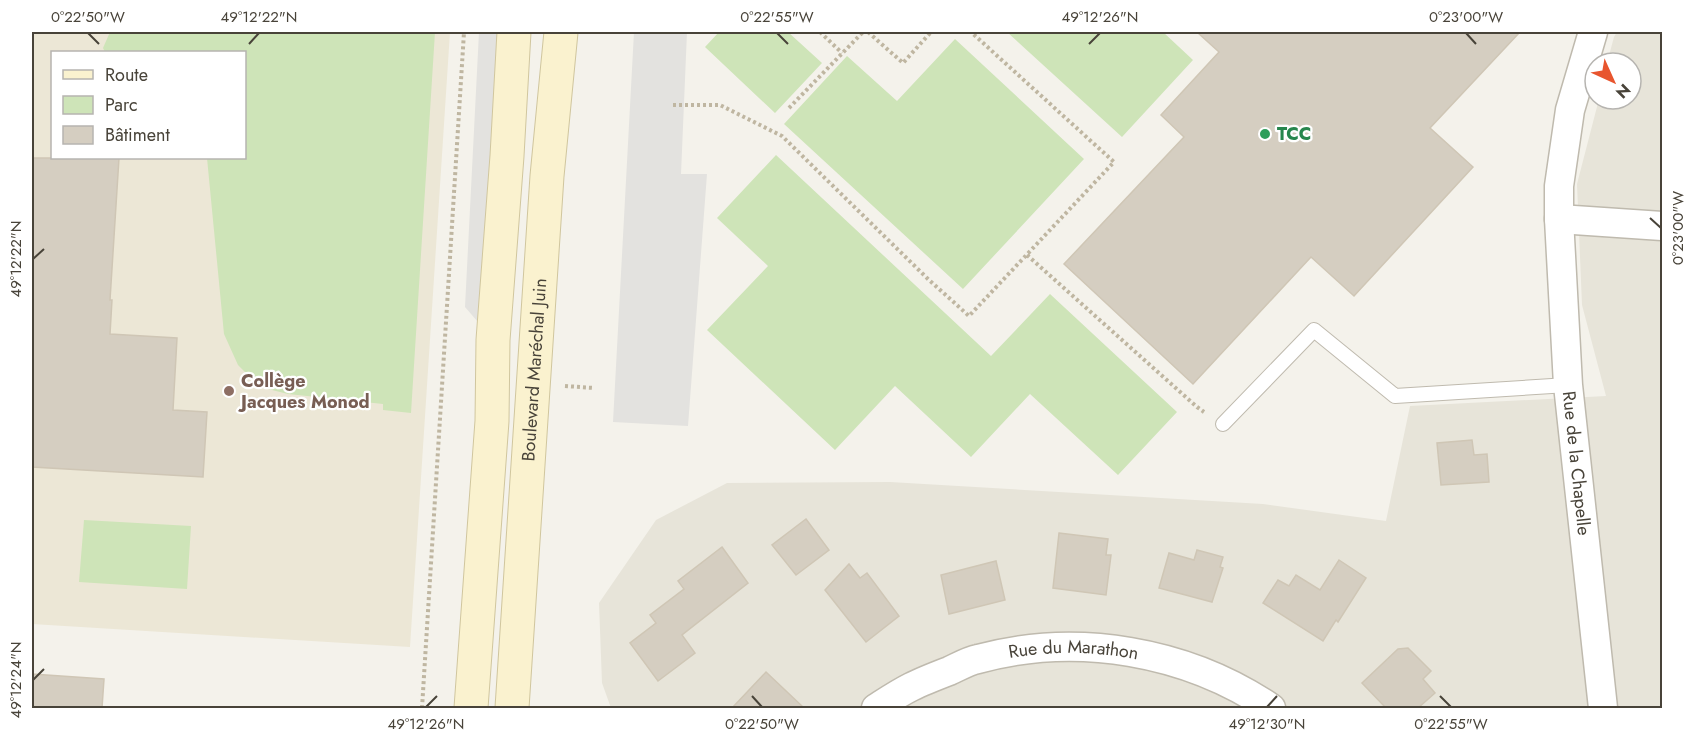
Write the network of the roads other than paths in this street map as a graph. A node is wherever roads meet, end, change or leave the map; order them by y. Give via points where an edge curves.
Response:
1 (514, 32) edge
2 (561, 32) edge
3 (1593, 32) edge
4 (1559, 219) junction
5 (1662, 226) edge
6 (1568, 385) junction
7 (1223, 424) road end
8 (471, 708) edge
9 (512, 708) edge
10 (876, 708) edge
11 (1271, 708) edge
12 (1603, 708) edge

1 - 8 main road
2 - 9 main road, Boulevard Maréchal Juin via 547,177
3 - 4 street, Rue de la Chapelle via 1570,110 1559,186
4 - 5 street
4 - 6 street, Rue de la Chapelle
6 - 7 lane via 1395,396 1314,330
6 - 12 street, Rue de la Chapelle
10 - 11 street, Rue du Marathon via 976,659 1061,647 1136,653 1183,665 1225,681

